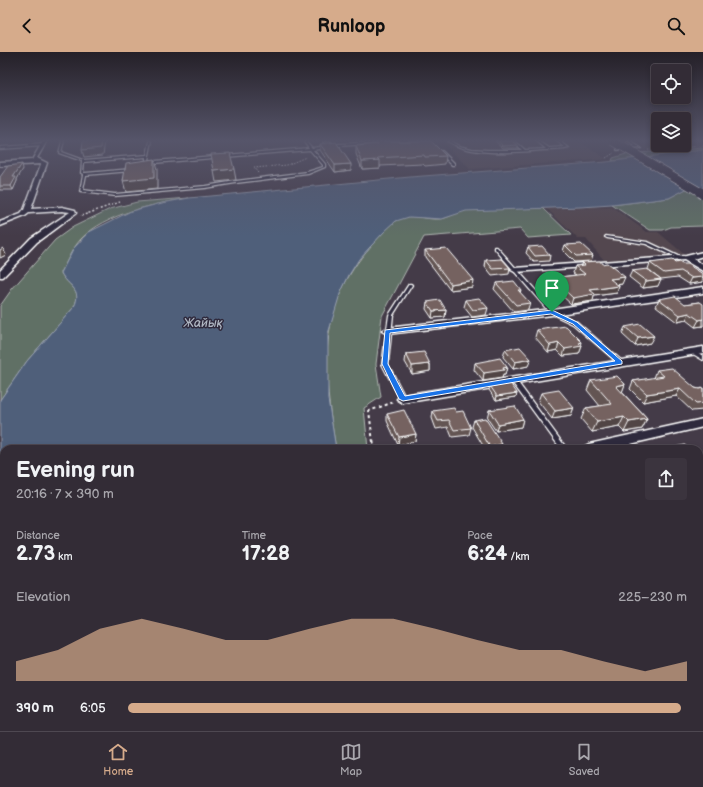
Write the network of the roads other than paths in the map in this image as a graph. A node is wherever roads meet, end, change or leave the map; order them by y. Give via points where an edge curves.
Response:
1 (41, 173) edge
2 (82, 173) edge
3 (100, 173) edge
4 (309, 173) edge
5 (667, 173) edge
6 (85, 174) junction
7 (703, 194) edge
8 (27, 211) junction
9 (0, 224) edge
10 (607, 237) dead end
11 (496, 248) dead end
12 (703, 254) edge
13 (683, 258) junction
14 (703, 269) edge
15 (514, 270) junction
16 (0, 275) edge
17 (410, 285) dead end
18 (703, 290) edge
19 (552, 312) junction
20 (387, 331) junction
21 (700, 353) edge
22 (620, 362) junction
23 (514, 381) junction
24 (403, 399) joint
25 (703, 423) edge
26 (561, 445) edge
27 (606, 445) edge

1 - 8 street
2 - 6 lane
3 - 6 lane
4 - 6 lane via 206,187 115,195 81,191
5 - 7 main road, bridge
8 - 9 street
8 - 16 street via 62,209 73,213 34,240
10 - 13 lane via 647,243
11 - 15 lane
12 - 13 street
13 - 14 street
13 - 15 street
15 - 19 lane
17 - 20 lane via 391,315
18 - 19 street
19 - 20 street
19 - 22 lane via 575,323
20 - 24 lane via 385,364
21 - 22 street
22 - 23 street
23 - 24 street
23 - 26 lane
25 - 27 street

